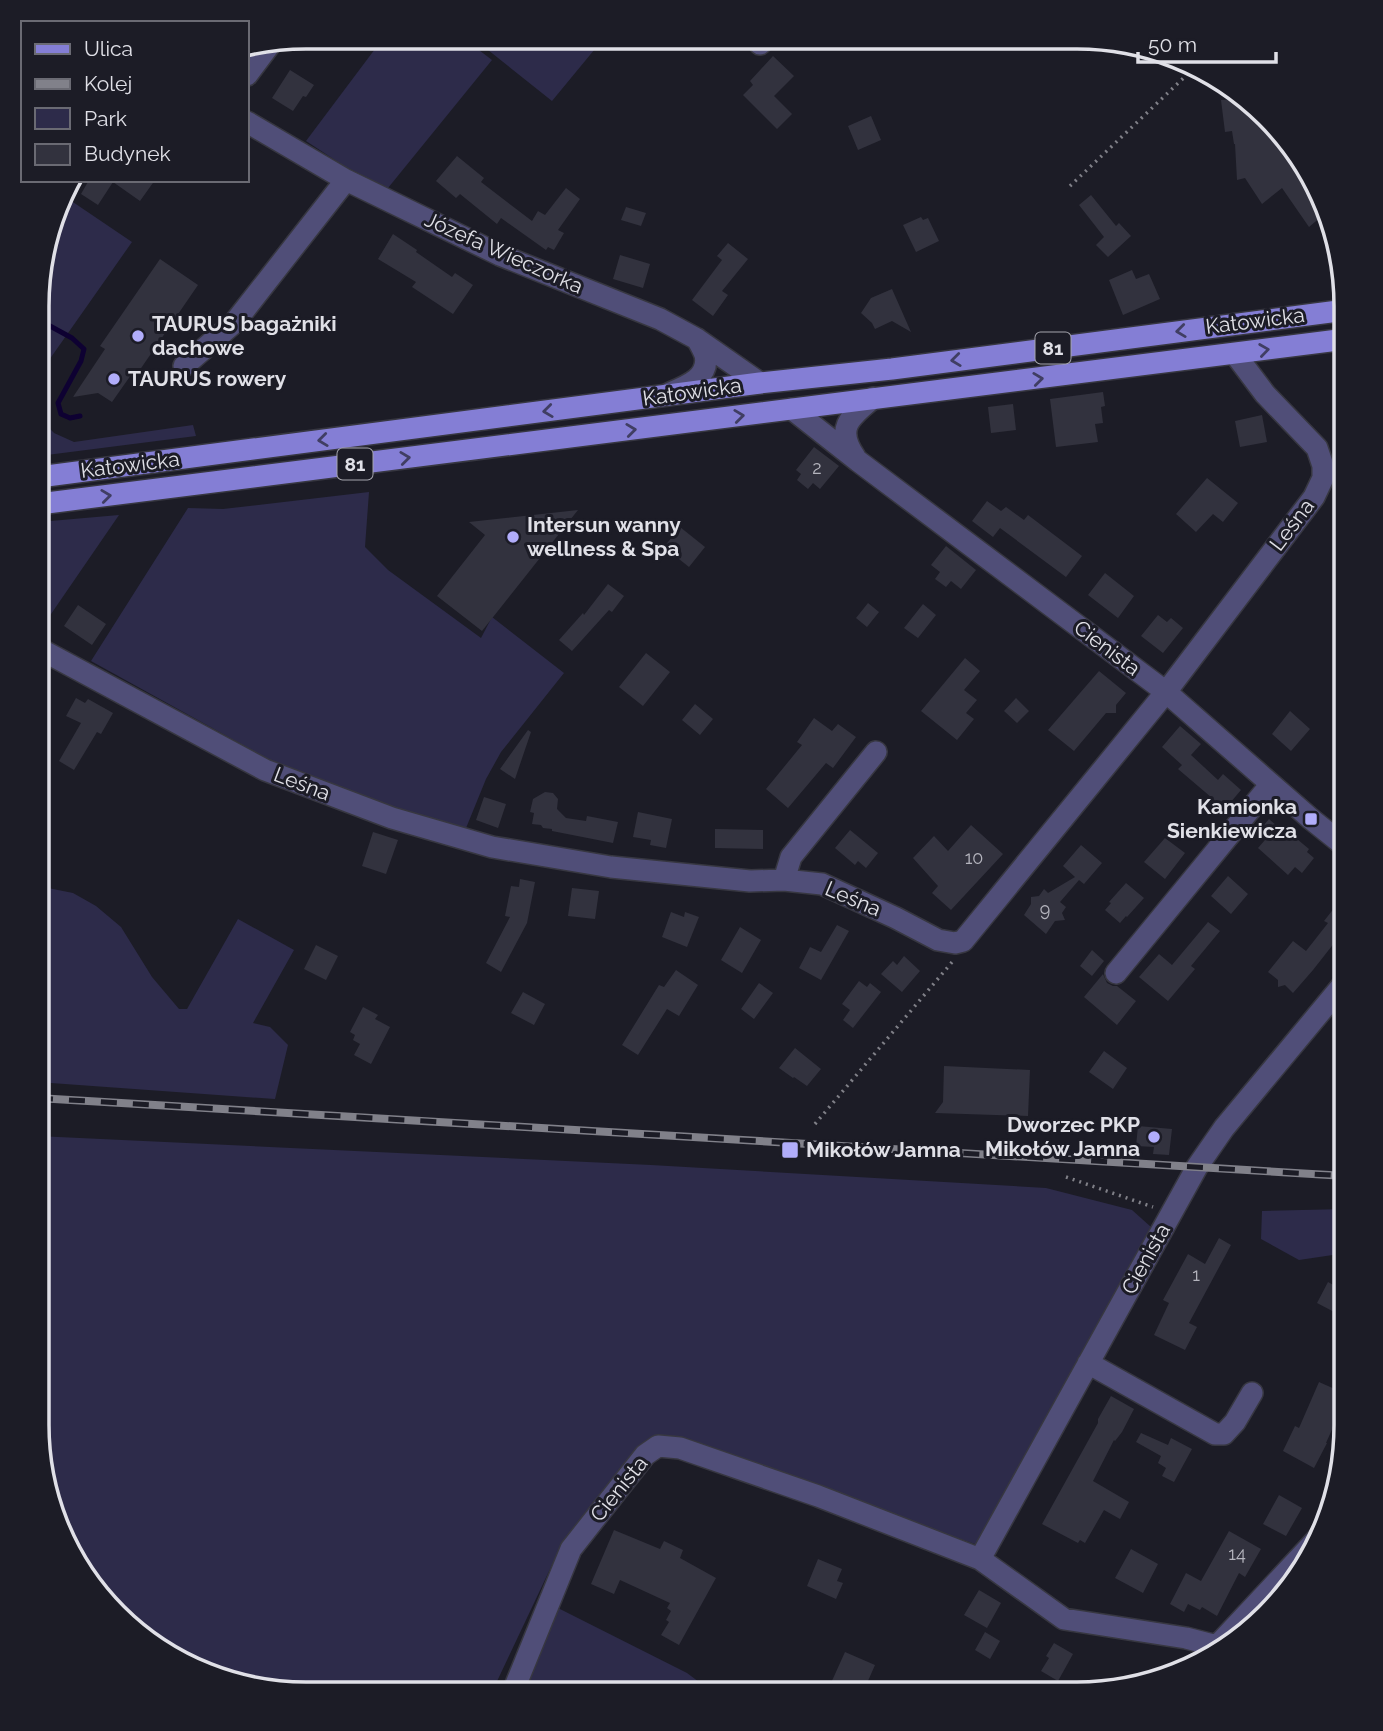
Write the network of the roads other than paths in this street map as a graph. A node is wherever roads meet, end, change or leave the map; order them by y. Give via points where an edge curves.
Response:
1 (264, 53) edge
2 (248, 74) edge
3 (248, 123) edge
4 (346, 180) junction
5 (1334, 312) edge
6 (697, 339) junction
7 (1334, 341) edge
8 (1235, 354) junction
9 (184, 366) dead end
10 (760, 383) junction
11 (665, 396) junction
12 (873, 398) junction
13 (792, 409) junction
14 (858, 461) junction
15 (49, 476) edge
16 (49, 503) edge
17 (49, 654) edge
18 (1166, 692) junction
19 (876, 752) dead end
20 (1271, 784) junction
21 (1334, 838) edge
22 (784, 880) junction
23 (1116, 973) dead end
24 (1334, 995) edge
25 (1088, 1363) junction
26 (1252, 1393) dead end
27 (980, 1559) junction
28 (1291, 1567) edge
29 (1243, 1621) edge
30 (1210, 1645) edge
31 (517, 1682) edge

1 - 2 street
3 - 4 street, Józefa Wieczorka
4 - 6 street, Józefa Wieczorka via 500,255 660,319
4 - 9 street via 235,322
5 -> 10 main road, Katowicka / 81
6 - 10 street, Józefa Wieczorka
6 - 11 street via 705,356 703,372 693,383
8 -> 7 main road, Katowicka / 81
12 -> 8 main road, Katowicka / 81
8 - 18 street, Leśna via 1265,394 1317,447 1322,478 1314,497
10 - 11 main road, Katowicka / 81
11 -> 15 main road, Katowicka / 81
12 - 13 main road, Katowicka / 81
12 - 14 street via 846,425 847,445
13 - 14 street, Cienista
16 -> 13 main road, Katowicka / 81
14 - 18 street, Cienista
17 - 22 street, Leśna via 265,770 392,818 492,847 611,867 750,881
18 - 20 street, Cienista
18 - 22 street, Leśna via 963,941 938,940 822,884
19 - 22 street via 791,858
20 - 21 street, Cienista
20 - 23 street
24 - 25 street, Cienista via 1197,1167
25 - 26 street via 1215,1434 1224,1434 1236,1422
25 - 27 street, Cienista
27 - 30 street, Cienista via 1064,1619
27 - 31 street, Cienista via 818,1496 680,1448 658,1446 645,1455 571,1549
28 - 29 street

